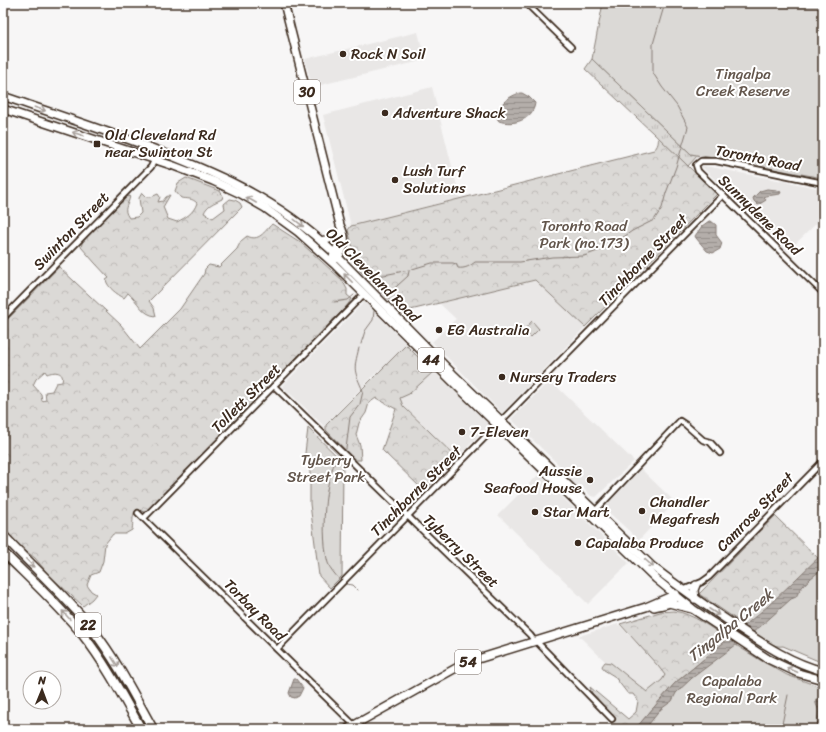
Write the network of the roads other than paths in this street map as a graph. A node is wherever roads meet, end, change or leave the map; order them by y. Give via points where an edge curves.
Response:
1 (284, 3) edge
2 (526, 3) edge
3 (571, 47) dead end
4 (3, 96) edge
5 (3, 109) edge
6 (155, 159) junction
7 (698, 171) joint
8 (823, 182) edge
9 (723, 195) junction
10 (340, 225) junction
11 (340, 233) junction
12 (321, 241) junction
13 (344, 249) junction
14 (334, 259) junction
15 (349, 269) junction
16 (823, 293) edge
17 (364, 294) junction
18 (3, 318) edge
19 (274, 386) junction
20 (500, 423) junction
21 (720, 453) dead end
22 (823, 460) edge
23 (595, 511) junction
24 (138, 513) dead end
25 (407, 516) junction
26 (144, 518) junction
27 (3, 535) edge
28 (3, 552) edge
29 (663, 585) junction
30 (696, 585) junction
31 (683, 590) junction
32 (675, 595) junction
33 (695, 599) junction
34 (655, 603) junction
35 (670, 603) junction
36 (646, 607) junction
37 (694, 610) junction
38 (536, 641) junction
39 (277, 649) junction
40 (823, 671) edge
41 (823, 680) edge
42 (612, 719) dead end
43 (356, 726) edge
44 (141, 729) edge
45 (153, 729) edge
46 (347, 729) edge

1 - 10 main road, 30
2 - 3 street
4 -> 12 main road, Old Cleveland Road via 119,136 217,175 247,189 279,209
6 -> 5 main road, Old Cleveland Road
14 -> 6 main road, Old Cleveland Road via 254,201 213,181
6 - 18 street, Swinton Street
7 - 8 street, Toronto Road via 696,165 709,160
7 - 9 street, Sunnydene Road
9 - 16 street, Sunnydene Road
9 - 20 street, Tinchborne Street
10 - 11 main road, 30
10 - 13 main road, 30
11 - 12 main road
11 - 14 main road
12 - 14 main road, Old Cleveland Road
13 - 14 main road
13 - 15 main road, 44
14 - 15 main road, Old Cleveland Road
17 -> 14 main road, Old Cleveland Road / 44
15 - 20 main road, Old Cleveland Road / 44
17 - 19 street, Tollett Street
17 - 20 main road, Old Cleveland Road / 44
19 - 25 street, Tyberry Street
19 - 26 street, Tollett Street
20 - 23 main road, Old Cleveland Road / 44
20 - 25 street, Tinchborne Street
20 - 29 main road, Old Cleveland Road / 44
21 - 23 street via 710,442 703,440 680,421
22 - 30 street, Camrose Street via 709,577
23 -> 31 main road, Old Cleveland Road / 44 via 653,567
24 - 26 street, Torbay Road
25 - 38 street, Tyberry Street
25 - 39 street, Tinchborne Street
26 - 39 street, Torbay Road
27 -> 45 highway, 22 via 93,630 117,665
44 -> 28 highway, 22 via 104,664 84,636 59,607
29 - 32 main road, Old Cleveland Road / 44
29 - 34 main road via 663,596
30 - 31 street, Camrose Street
30 - 33 main road
31 - 32 main road, 54
31 - 33 main road, Old Cleveland Road / 44
32 - 34 main road, 54
32 - 35 main road, 54
32 - 37 main road, Old Cleveland Road / 44
33 -> 40 main road, Old Cleveland Road / 44 via 766,646 794,661
34 - 36 main road, 54
35 - 36 main road, 54
35 - 37 main road, 54
36 - 38 main road, 54
41 -> 37 main road, Old Cleveland Road / 44 via 788,669 762,655
38 - 42 street, Tyberry Street
38 - 43 main road, 54 via 465,663
39 - 43 street, Torbay Road
43 - 46 main road, 54

